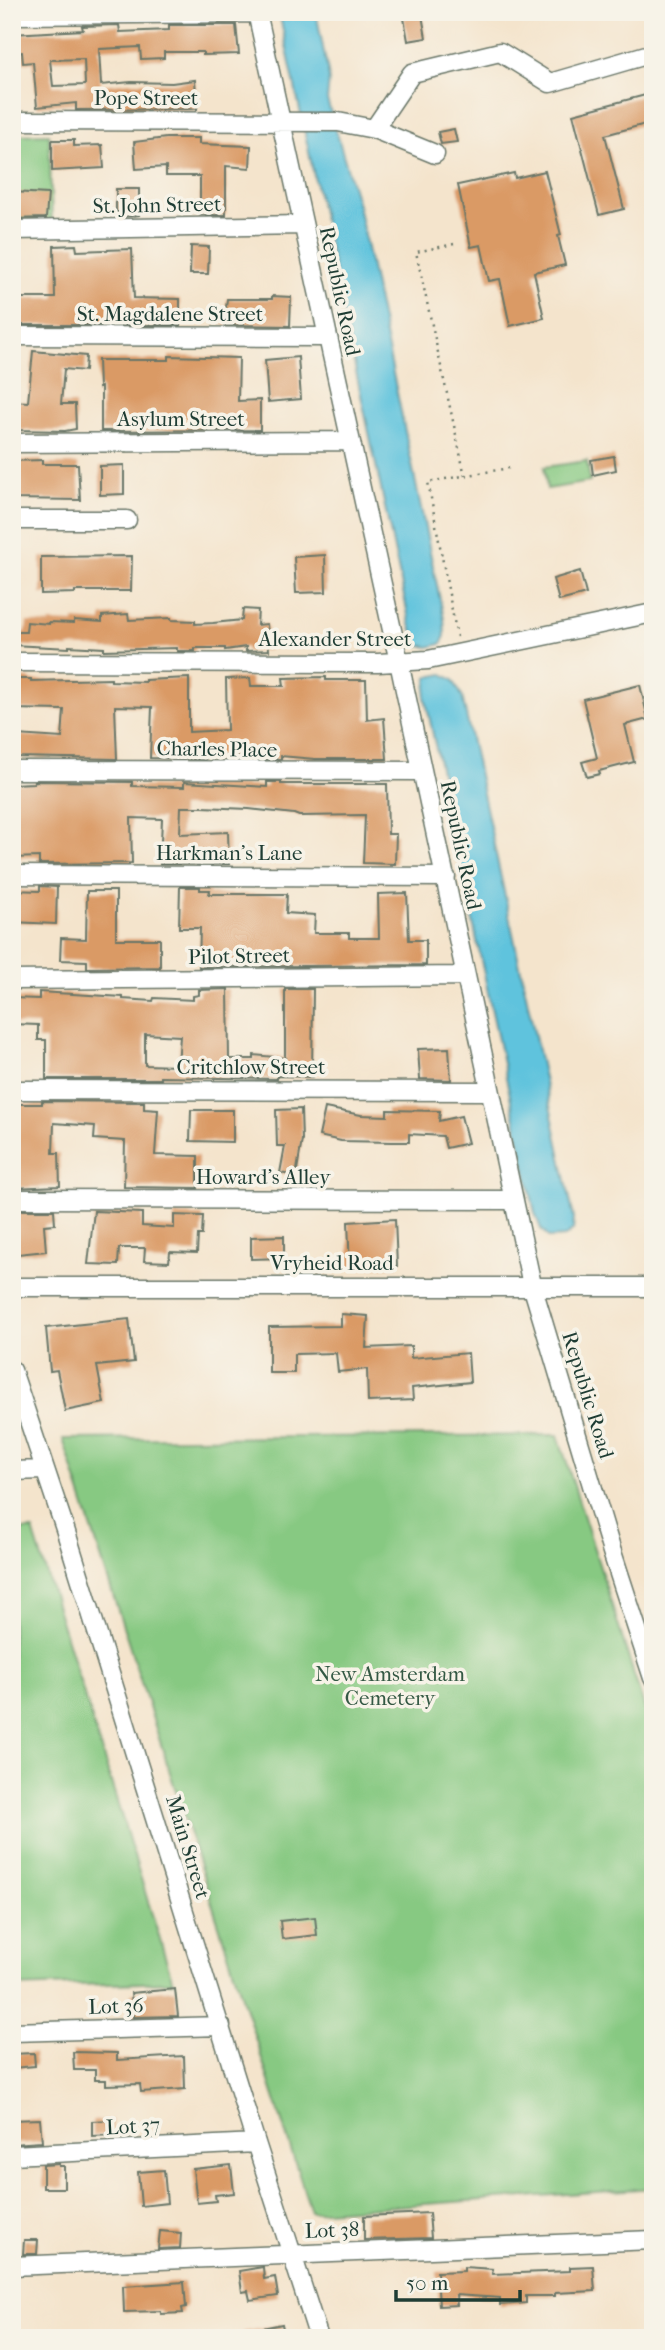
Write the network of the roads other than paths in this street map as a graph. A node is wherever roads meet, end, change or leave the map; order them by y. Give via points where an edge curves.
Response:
1 (257, 13) edge
2 (12, 15) edge
3 (653, 53) edge
4 (12, 121) edge
5 (280, 121) junction
6 (374, 130) junction
7 (436, 154) dead end
8 (303, 225) junction
9 (12, 230) edge
10 (12, 336) edge
11 (327, 337) junction
12 (350, 442) junction
13 (12, 443) edge
14 (12, 520) edge
15 (127, 520) dead end
16 (653, 612) edge
17 (12, 662) edge
18 (399, 662) junction
19 (12, 770) edge
20 (422, 771) junction
21 (12, 875) edge
22 (446, 877) junction
23 (465, 976) junction
24 (12, 981) edge
25 (12, 1090) edge
26 (490, 1091) junction
27 (12, 1199) edge
28 (513, 1200) junction
29 (532, 1285) junction
30 (12, 1287) edge
31 (653, 1287) edge
32 (12, 1370) edge
33 (44, 1470) junction
34 (12, 1471) edge
35 (653, 1678) edge
36 (220, 2026) junction
37 (12, 2032) edge
38 (256, 2143) junction
39 (12, 2155) edge
40 (653, 2240) edge
41 (292, 2255) junction
42 (12, 2266) edge
43 (320, 2338) edge

1 - 2 street
1 - 5 street, Republic Road
3 - 6 street via 550,83 500,52 412,73
4 - 5 street, Pope Street
5 - 6 street, Pope Street via 338,122
5 - 8 street, Republic Road
6 - 7 street, Pope Street
8 - 9 street, St. John Street
8 - 11 street, Republic Road
10 - 11 street, St. Magdalene Street
11 - 12 street, Republic Road
12 - 13 street, Asylum Street
12 - 18 street, Republic Road
14 - 15 street
16 - 18 street, Alexander Street via 461,654
17 - 18 street, Alexander Street
18 - 20 street, Republic Road
19 - 20 street, Charles Place
20 - 22 street, Republic Road
21 - 22 street, Harkman's Lane
22 - 23 street, Republic Road
23 - 24 street, Pilot Street
23 - 26 street, Republic Road
25 - 26 street, Critchlow Street
26 - 28 street, Republic Road
27 - 28 street, Howard's Alley
28 - 29 street, Republic Road
29 - 30 street, Vryheid Road
29 - 31 street, Vryheid Road
29 - 35 street, Republic Road
32 - 33 street, Main Street
33 - 34 street
33 - 36 street, Main Street
36 - 37 street, Lot 36
36 - 38 street, Main Street
38 - 39 street, Lot 37
38 - 41 street, Main Street
40 - 41 street, Lot 38
41 - 42 street, Lot 38
41 - 43 street, Main Street

